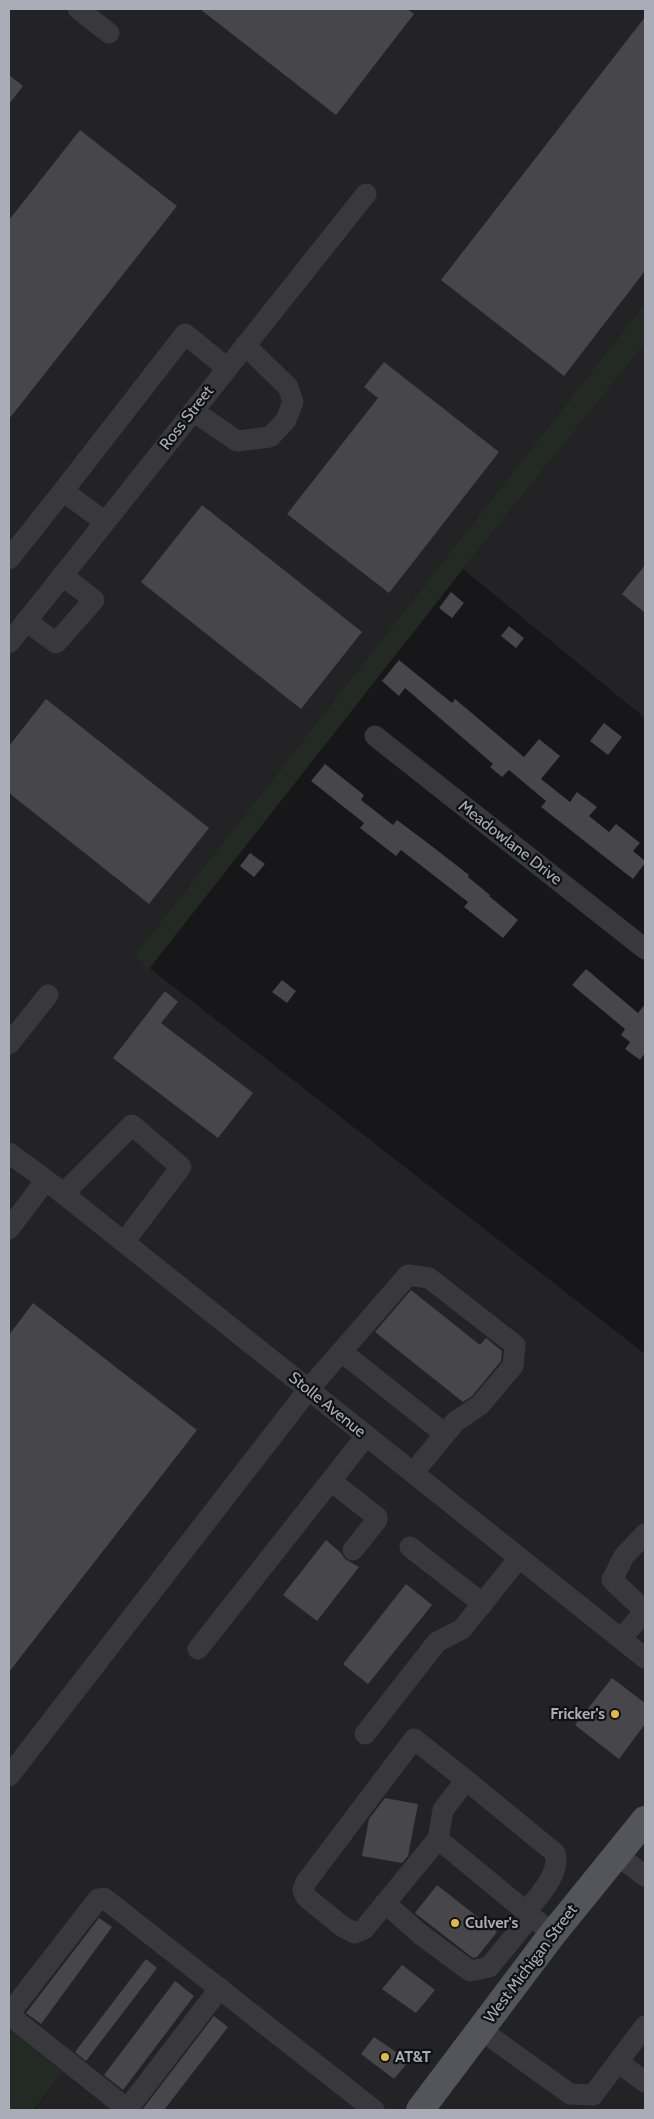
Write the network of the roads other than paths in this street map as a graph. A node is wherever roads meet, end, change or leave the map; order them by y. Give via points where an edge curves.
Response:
1 (78, 9) edge
2 (109, 33) dead end
3 (366, 194) dead end
4 (245, 345) junction
5 (227, 368) junction
6 (193, 411) junction
7 (63, 491) junction
8 (105, 522) junction
9 (9, 559) edge
10 (62, 575) junction
11 (26, 621) junction
12 (9, 643) edge
13 (376, 736) dead end
14 (645, 949) edge
15 (48, 995) dead end
16 (9, 1044) edge
17 (9, 1153) edge
18 (46, 1180) junction
19 (63, 1194) junction
20 (9, 1228) edge
21 (124, 1242) junction
22 (342, 1352) junction
23 (308, 1390) junction
24 (445, 1434) junction
25 (366, 1436) junction
26 (413, 1473) junction
27 (332, 1481) junction
28 (645, 1534) edge
29 (410, 1547) dead end
30 (354, 1550) dead end
31 (519, 1558) junction
32 (483, 1604) junction
33 (645, 1611) edge
34 (621, 1639) junction
35 (198, 1649) dead end
36 (645, 1658) edge
37 (365, 1734) dead end
38 (9, 1776) edge
39 (466, 1780) junction
40 (645, 1820) edge
41 (438, 1839) junction
42 (617, 1855) junction
43 (645, 1876) edge
44 (385, 1904) junction
45 (529, 1914) junction
46 (553, 1934) junction
47 (220, 1988) junction
48 (9, 2014) edge
49 (645, 2026) edge
50 (481, 2030) junction
51 (618, 2062) junction
52 (645, 2082) edge
53 (374, 2110) edge
54 (420, 2110) edge

1 - 2 street
3 - 4 street, Ross Street
4 - 5 street, Ross Street
4 - 6 street via 288,387 292,402 286,420 270,437 237,440
5 - 6 street, Ross Street
5 - 7 street via 185,334
6 - 8 street, Ross Street
7 - 8 street
7 - 9 street
8 - 10 street, Ross Street
10 - 11 street, Ross Street
10 - 11 street via 94,600 56,643
11 - 12 street, Ross Street
13 - 14 street, Meadowlane Drive
15 - 16 street
17 - 18 street, Stolle Avenue
18 - 19 street, Stolle Avenue
18 - 20 street
19 - 21 street, Stolle Avenue
19 - 21 street via 132,1125 181,1167
21 - 23 street, Stolle Avenue
22 - 23 street
22 - 24 street
22 - 24 street via 408,1276 429,1278 515,1345 513,1366 480,1405 455,1422
23 - 25 street, Stolle Avenue
23 - 38 street
24 - 26 street
25 - 26 street, Stolle Avenue
25 - 27 street
26 - 31 street, Stolle Avenue
27 - 30 street via 377,1517
27 - 35 street
28 - 33 street via 624,1556 612,1580
29 - 32 street
31 - 32 street
31 - 34 street, Stolle Avenue
32 - 37 street via 462,1629 438,1642
33 - 34 street
34 - 36 street, Stolle Avenue
39 - 41 street via 443,1810
39 - 44 street via 414,1739 303,1890 306,1897 355,1933 364,1929
39 - 45 street via 555,1853 554,1873
40 - 42 main road, West Michigan Street
41 - 44 street
41 - 45 street
42 - 43 street
42 - 46 main road, West Michigan Street
44 - 45 street via 470,1971 489,1967
45 - 46 street
46 - 50 main road, West Michigan Street
47 - 48 street via 101,1897
47 - 48 street via 126,2108
47 - 53 street
49 - 51 street
50 - 51 street via 570,2094 593,2095
50 - 54 main road, West Michigan Street
51 - 52 street

